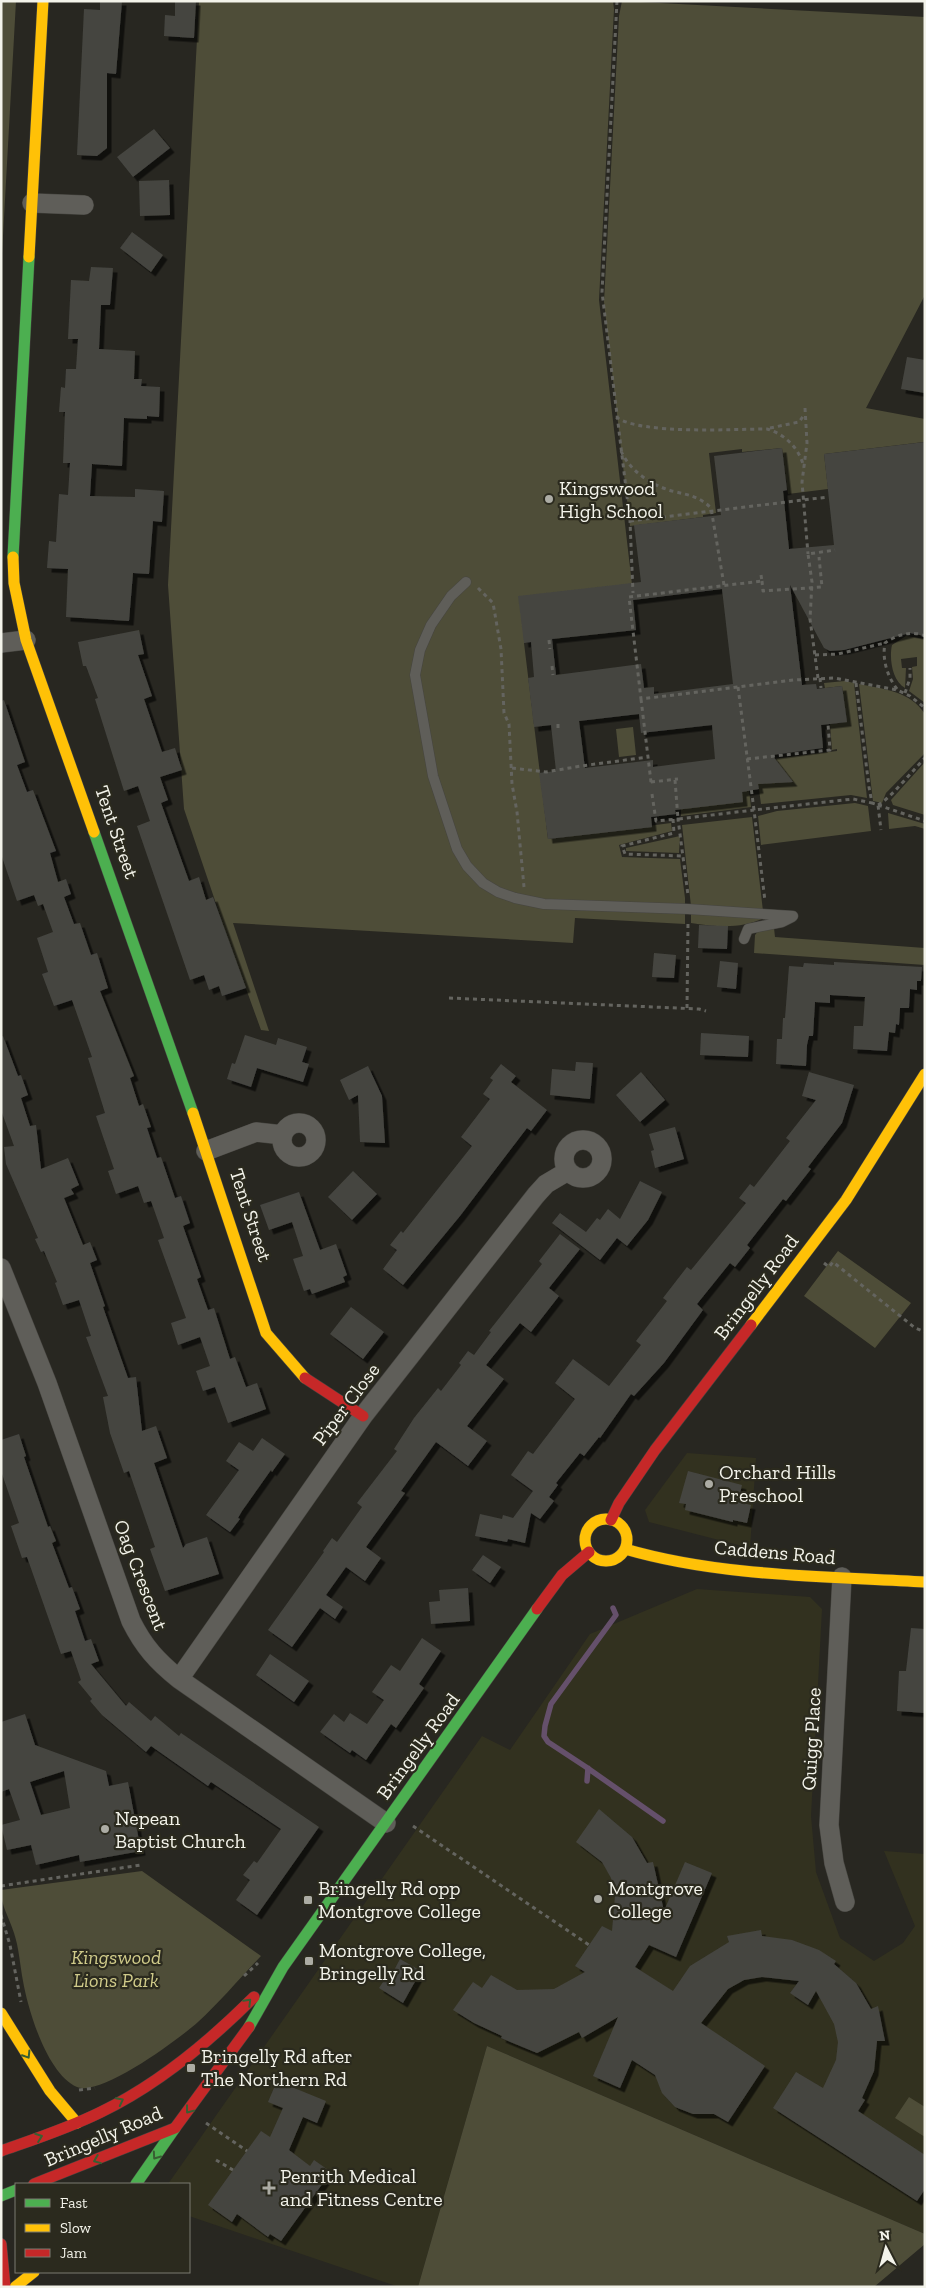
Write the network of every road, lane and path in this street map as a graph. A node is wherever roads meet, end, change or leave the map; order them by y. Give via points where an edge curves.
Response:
1 (43, 1) edge
2 (617, 1) edge
3 (32, 203) junction
4 (84, 205) dead end
5 (616, 417) junction
6 (767, 429) junction
7 (620, 448) junction
8 (804, 468) junction
9 (828, 497) dead end
10 (802, 500) junction
11 (713, 512) junction
12 (630, 521) junction
13 (835, 550) dead end
14 (808, 554) junction
15 (819, 557) dead end
16 (762, 575) dead end
17 (762, 580) junction
18 (466, 582) joint
19 (724, 585) junction
20 (812, 587) junction
21 (633, 592) dead end
22 (925, 636) edge
23 (26, 640) junction
24 (549, 640) dead end
25 (1, 643) edge
26 (885, 643) junction
27 (550, 649) dead end
28 (815, 655) junction
29 (552, 666) dead end
30 (910, 668) dead end
31 (553, 675) dead end
32 (819, 678) junction
33 (856, 683) junction
34 (738, 687) junction
35 (821, 688) dead end
36 (897, 690) junction
37 (905, 693) junction
38 (641, 700) junction
39 (925, 708) edge
40 (558, 724) dead end
41 (828, 724) dead end
42 (558, 730) dead end
43 (648, 757) junction
44 (925, 758) edge
45 (747, 760) junction
46 (512, 768) junction
47 (652, 794) dead end
48 (872, 803) junction
49 (878, 805) junction
50 (754, 810) junction
51 (678, 818) junction
52 (673, 819) junction
53 (925, 821) edge
54 (881, 830) dead end
55 (683, 856) dead end
56 (525, 900) junction
57 (767, 914) junction
58 (744, 939) dead end
59 (449, 998) dead end
60 (706, 1011) dead end
61 (925, 1074) edge
62 (283, 1135) dead end
63 (206, 1151) junction
64 (568, 1171) dead end
65 (824, 1262) dead end
66 (1, 1268) edge
67 (925, 1332) edge
68 (363, 1416) junction
69 (610, 1520) junction
70 (625, 1548) junction
71 (588, 1552) junction
72 (842, 1577) junction
73 (925, 1582) edge
74 (179, 1679) junction
75 (386, 1823) junction
76 (413, 1826) dead end
77 (141, 1865) dead end
78 (1, 1886) edge
79 (845, 1902) dead end
80 (1, 1915) edge
81 (589, 1945) dead end
82 (259, 1961) dead end
83 (283, 1967) junction
84 (240, 1980) dead end
85 (22, 2002) dead end
86 (1, 2014) edge
87 (96, 2088) dead end
88 (73, 2090) dead end
89 (203, 2121) dead end
90 (77, 2123) junction
91 (175, 2128) junction
92 (1, 2151) edge
93 (247, 2151) dead end
94 (216, 2160) dead end
95 (233, 2170) dead end
96 (37, 2183) edge
97 (137, 2183) edge
98 (15, 2190) edge
99 (1, 2196) edge
100 (1, 2244) edge
101 (33, 2273) edge
102 (5, 2287) edge
103 (15, 2287) edge

1 - 3 main road, Tent Street
2 - 5 path via 602,292
3 - 4 street
3 - 23 main road, Tent Street via 13,550 14,583
5 - 6 path via 625,424 653,429
5 - 7 path
6 - 8 path via 786,438 802,459
6 - 8 path via 799,422 805,409 807,444
7 - 11 path via 638,474 660,487 702,499
7 - 12 path
8 - 10 path
9 - 10 path
10 - 11 path
10 - 14 path
11 - 12 path
11 - 19 path
12 - 21 path
13 - 14 path
14 - 20 path
15 - 20 path via 822,586
16 - 17 path
17 - 19 path
17 - 20 path via 763,591
18 - 46 path via 483,591 493,603 501,649 504,713 509,724
18 - 56 lane via 432,625 420,650 415,675 418,696 433,776 457,849 483,883 498,892
19 - 38 path via 629,597
20 - 28 path via 810,619
22 - 26 path via 914,633 893,637
23 - 25 street
23 - 63 main road, Tent Street
24 - 27 path
26 - 28 path via 838,654
26 - 36 path via 887,672
28 - 32 path
29 - 31 path
30 - 37 path
32 - 33 path via 848,679
32 - 34 path
32 - 35 path
33 - 36 path
33 - 48 path
34 - 38 path
34 - 45 path
36 - 37 path
37 - 39 path
38 - 43 path
40 - 42 path
41 - 45 path via 830,750
43 - 46 path via 546,772
43 - 51 path via 649,782 676,779
44 - 49 path via 885,802
45 - 50 path
46 - 56 path
47 - 52 path via 656,821
48 - 49 path
48 - 50 path via 853,799
49 - 53 path
49 - 54 path
50 - 51 path
50 - 57 path
51 - 52 path
52 - 55 path via 674,833 622,846 625,854
56 - 57 lane via 544,904
57 - 58 lane via 793,916 782,922 748,929
59 - 60 path
61 - 69 main road, Bringelly Road via 846,1200 656,1450
62 - 63 street via 256,1132
63 - 68 main road, Tent Street via 266,1333 303,1377
64 - 68 street, Piper Close via 546,1184 536,1195
65 - 67 path via 829,1267 833,1262 915,1328
66 - 74 street, Oag Crescent via 47,1382 131,1621 141,1642
68 - 74 street, Piper Close
69 - 70 main road via 626,1534
69 - 71 main road via 596,1521 590,1526 585,1539
70 - 71 main road via 615,1559 608,1561
70 - 72 main road, Caddens Road via 656,1558 753,1572
71 - 75 main road, Bringelly Road via 562,1575
72 - 73 main road, Caddens Road
72 - 79 street, Quigg Place via 829,1825 834,1863
74 - 75 street, Oag Crescent
75 - 83 main road, Bringelly Road
76 - 81 path
77 - 78 path
80 - 85 path
82 - 84 path
90 -> 83 main road, Bringelly Road via 133,2095 172,2070 214,2037
83 -> 91 main road, Bringelly Road via 256,2016
86 -> 90 main road via 50,2091
87 - 88 path
89 - 93 path
92 -> 90 main road, Bringelly Road
91 -> 96 main road, Bringelly Road
91 -> 97 main road
94 - 95 path
98 - 99 main road
100 - 102 main road
101 - 103 main road

